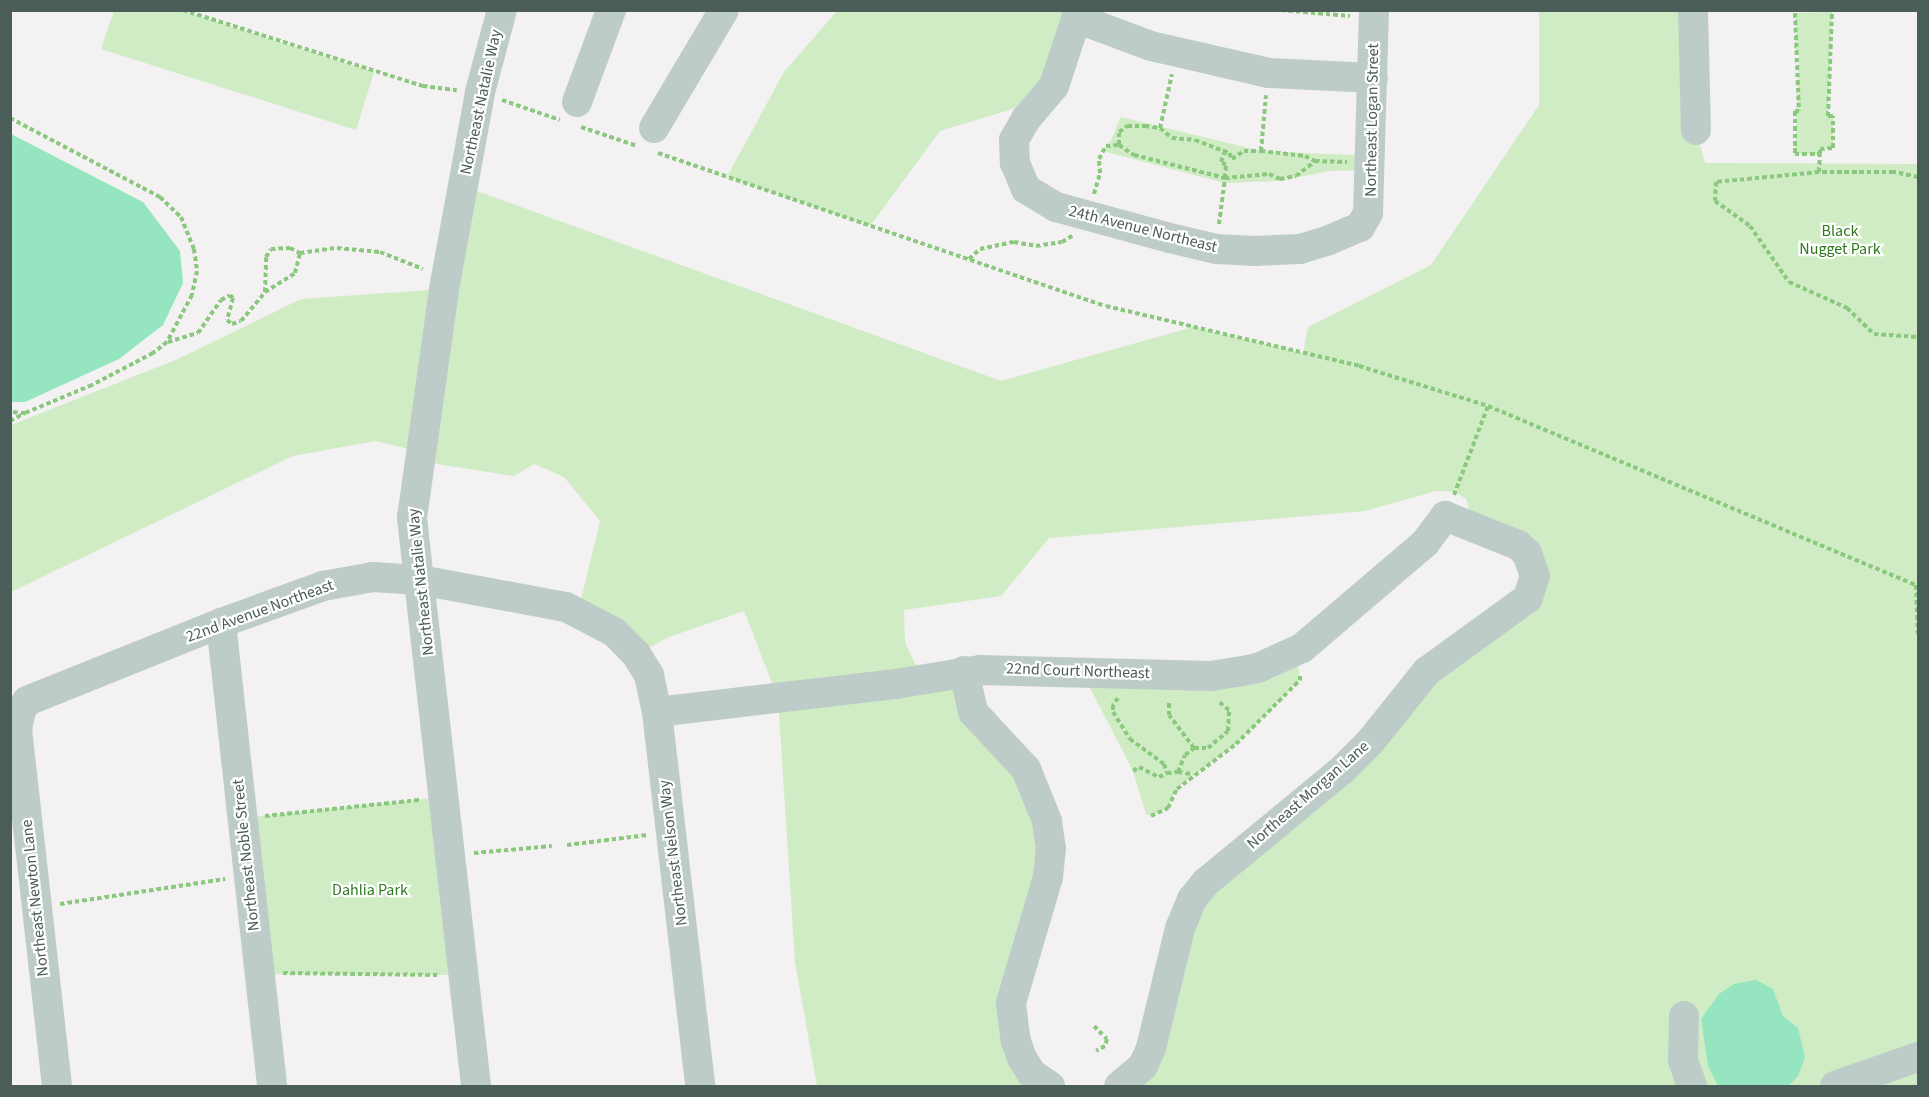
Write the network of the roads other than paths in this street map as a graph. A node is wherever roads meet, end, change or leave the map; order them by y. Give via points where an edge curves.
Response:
1 (502, 10) edge
2 (611, 10) edge
3 (1693, 10) edge
4 (716, 13) edge
5 (1077, 14) edge
6 (1365, 14) edge
7 (1373, 78) junction
8 (576, 102) dead end
9 (654, 128) dead end
10 (1696, 130) dead end
11 (1360, 227) joint
12 (1445, 516) joint
13 (420, 580) junction
14 (221, 622) junction
15 (614, 632) joint
16 (964, 671) junction
17 (21, 710) joint
18 (657, 712) junction
19 (1684, 1016) dead end
20 (1918, 1057) edge
21 (57, 1086) edge
22 (272, 1086) edge
23 (476, 1086) edge
24 (700, 1086) edge
25 (1050, 1086) edge
26 (1119, 1086) edge
27 (1692, 1086) edge
28 (1835, 1086) edge

1 - 13 street, Northeast Natalie Way via 480,92 444,289 413,494
2 - 8 street
3 - 10 street
4 - 9 street
5 - 7 street via 1178,54 1269,73
5 - 11 street, 24th Avenue Northeast via 1054,86 1014,140 1018,171 1032,196 1087,215 1216,249 1300,249
6 - 7 street, Northeast Logan Street
7 - 11 street, Northeast Logan Street via 1368,213
12 - 16 street, 22nd Court Northeast via 1425,543 1355,606 1302,648 1258,668 1211,676 1009,668
12 - 26 street, Northeast Morgan Lane via 1507,539 1527,553 1535,576 1528,598 1427,671 1371,741 1342,770 1206,882 1192,898 1180,928 1151,1048 1143,1066
13 - 14 street, 22nd Avenue Northeast via 347,580
13 - 15 street, 22nd Avenue Northeast via 566,607
13 - 23 street, Northeast Natalie Way
14 - 17 street, 22nd Avenue Northeast via 27,701
14 - 22 street, Northeast Noble Street
15 - 18 street, Northeast Nelson Way via 636,654 649,675
16 - 18 street, 22nd Court Northeast via 896,684
16 - 25 street via 973,712 1026,769 1047,821 1051,848 1048,877 1011,1003 1022,1058 1032,1074
17 - 21 street, Northeast Newton Lane via 17,730
18 - 24 street, Northeast Nelson Way
19 - 27 street via 1683,1059
20 - 28 street

